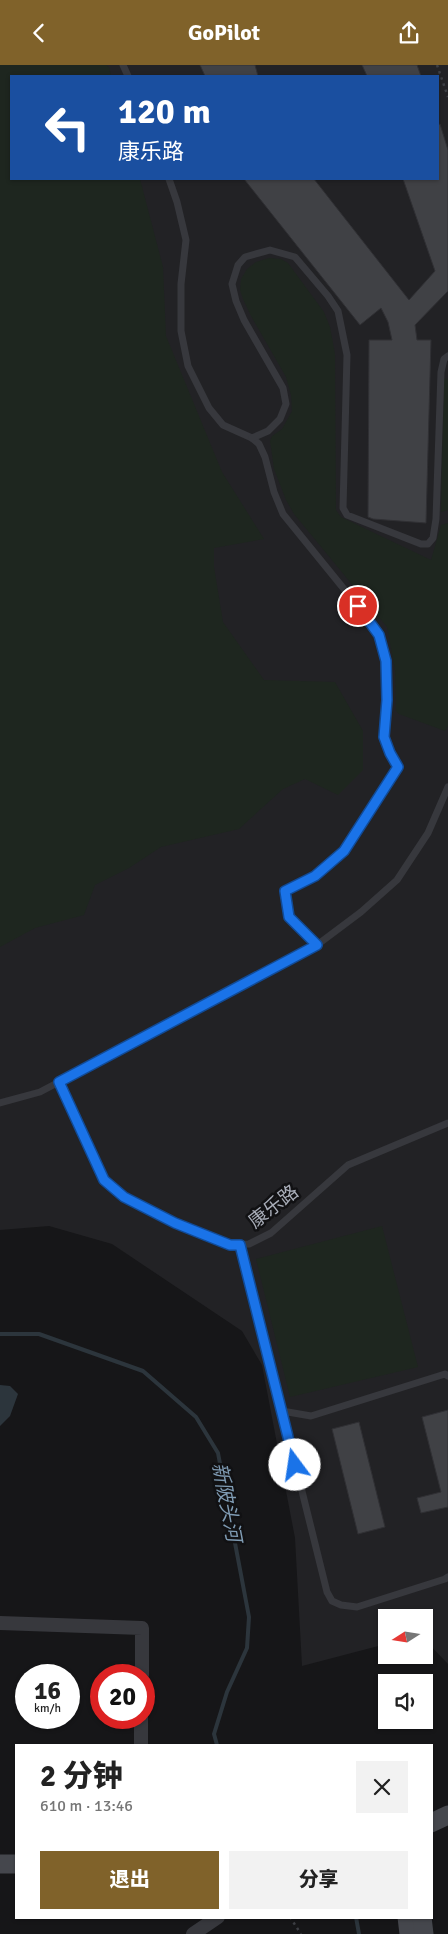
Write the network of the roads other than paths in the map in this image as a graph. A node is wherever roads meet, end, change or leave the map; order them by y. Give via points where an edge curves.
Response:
1 (169, 180) edge
2 (448, 356) edge
3 (252, 438) junction
4 (448, 787) edge
5 (317, 945) junction
6 (59, 1082) junction
7 (0, 1103) edge
8 (448, 1123) edge
9 (240, 1245) junction
10 (448, 1376) edge
11 (282, 1411) junction
12 (448, 1577) edge
13 (0, 1623) edge
14 (142, 1664) edge
15 (142, 1729) edge
16 (141, 1744) edge
17 (448, 1815) edge
18 (433, 1822) edge
19 (0, 1864) edge
20 (15, 1864) edge
21 (215, 1919) edge
22 (407, 1919) edge
23 (422, 1919) edge
24 (193, 1934) edge
25 (409, 1934) edge
26 (424, 1934) edge

1 - 3 lane via 186,240 181,331 188,366 209,408 223,425
2 - 3 lane via 441,372 436,519 433,538 428,544 421,544 347,515 343,508 347,355 338,311 295,257 270,250 245,257 238,265 232,284 236,301 283,387 286,404 280,419 268,431
3 - 5 lane via 265,457 283,514 370,621 379,635 386,661 384,737 398,767 344,851 315,876 285,891 289,917
4 - 5 lane via 428,833 397,880
5 - 6 lane
6 - 7 lane via 40,1092
6 - 9 lane, 康乐路 via 104,1180 124,1197 175,1223 230,1245
8 - 9 lane, 康乐路 via 348,1165 270,1233
9 - 11 lane
10 - 11 lane via 445,1374 310,1416
11 - 12 lane via 332,1601 356,1607
13 - 14 street via 142,1627
15 - 16 street
17 - 18 street
19 - 20 street
21 - 24 street
22 - 25 street
23 - 26 street

